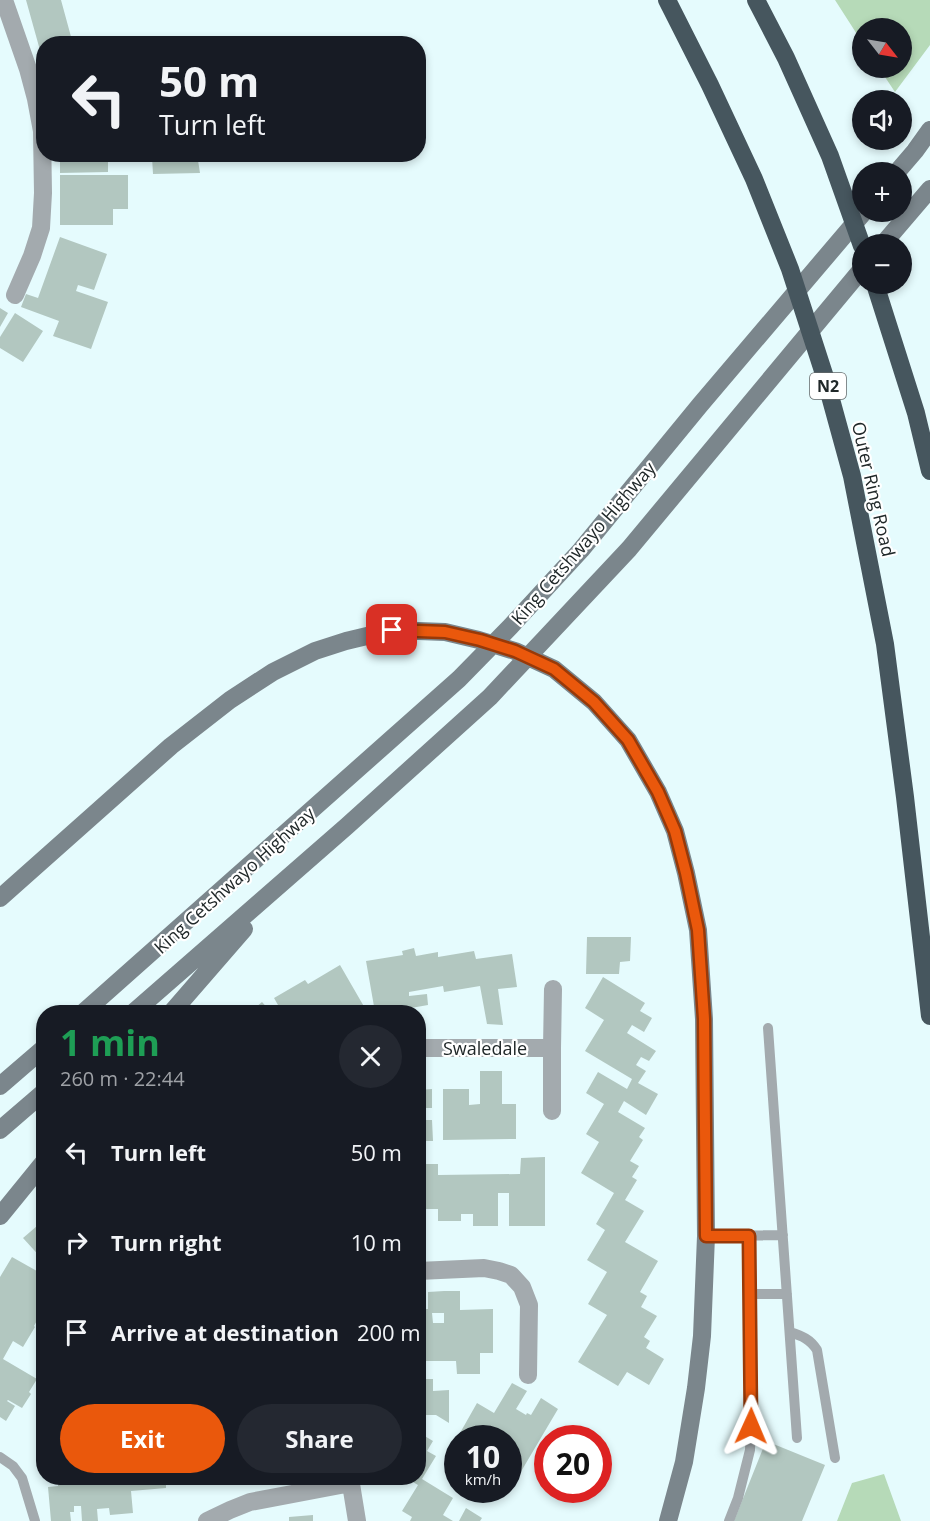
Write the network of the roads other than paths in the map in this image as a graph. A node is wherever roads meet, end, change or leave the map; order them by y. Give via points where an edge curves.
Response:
1 (4, 0) edge
2 (667, 0) edge
3 (756, 0) edge
4 (36, 99) edge
5 (930, 130) edge
6 (42, 162) edge
7 (906, 162) edge
8 (930, 189) edge
9 (856, 222) edge
10 (858, 234) edge
11 (892, 234) edge
12 (852, 281) edge
13 (878, 294) edge
14 (15, 295) dead end
15 (930, 471) edge
16 (286, 879) junction
17 (0, 898) edge
18 (553, 989) dead end
19 (92, 1005) edge
20 (142, 1005) edge
21 (178, 1005) edge
22 (930, 1016) edge
23 (768, 1028) dead end
24 (426, 1048) edge
25 (552, 1048) junction
26 (36, 1055) edge
27 (0, 1086) edge
28 (36, 1099) edge
29 (552, 1111) dead end
30 (0, 1130) edge
31 (36, 1171) edge
32 (28, 1180) junction
33 (0, 1203) edge
34 (0, 1216) edge
35 (783, 1235) junction
36 (706, 1236) junction
37 (749, 1236) junction
38 (426, 1271) edge
39 (750, 1294) junction
40 (787, 1294) junction
41 (790, 1332) junction
42 (528, 1375) dead end
43 (797, 1438) dead end
44 (0, 1457) edge
45 (835, 1458) dead end
46 (327, 1485) edge
47 (351, 1485) edge
48 (35, 1521) edge
49 (207, 1521) edge
50 (357, 1521) edge
51 (668, 1521) edge
52 (729, 1521) edge

1 - 4 street
2 - 22 highway, Outer Ring Road / N2 via 754,179 790,269 852,476 885,644
3 - 10 highway via 830,156
5 - 7 main road
6 - 14 street via 40,228
8 - 11 main road
9 - 19 main road, King Cetshwayo Highway via 581,550 511,626 459,679
12 - 16 main road, King Cetshwayo Highway via 629,549 543,642 490,697
13 - 15 highway
16 - 20 main road, King Cetshwayo Highway
16 - 21 main road
17 - 36 main road via 171,746 230,700 315,651 392,630 445,632 515,651 554,669 594,702 628,740 675,831 698,930 704,1019
18 - 25 street, Swaledale
23 - 35 lane
24 - 25 street, Swaledale
25 - 29 street, Swaledale
26 - 27 main road
28 - 30 main road
31 - 32 main road
32 - 33 lane
32 - 34 main road
35 - 37 lane
35 - 40 lane
36 - 37 lane
36 - 51 main road via 696,1388 684,1462
37 - 39 lane
38 - 42 street via 484,1268 511,1275 522,1287 529,1305
39 - 40 lane
39 - 52 lane via 750,1450
40 - 41 lane
41 - 43 lane
41 - 45 lane via 811,1341 817,1350
44 - 48 lane via 22,1478
46 - 49 street via 250,1502
47 - 50 street

